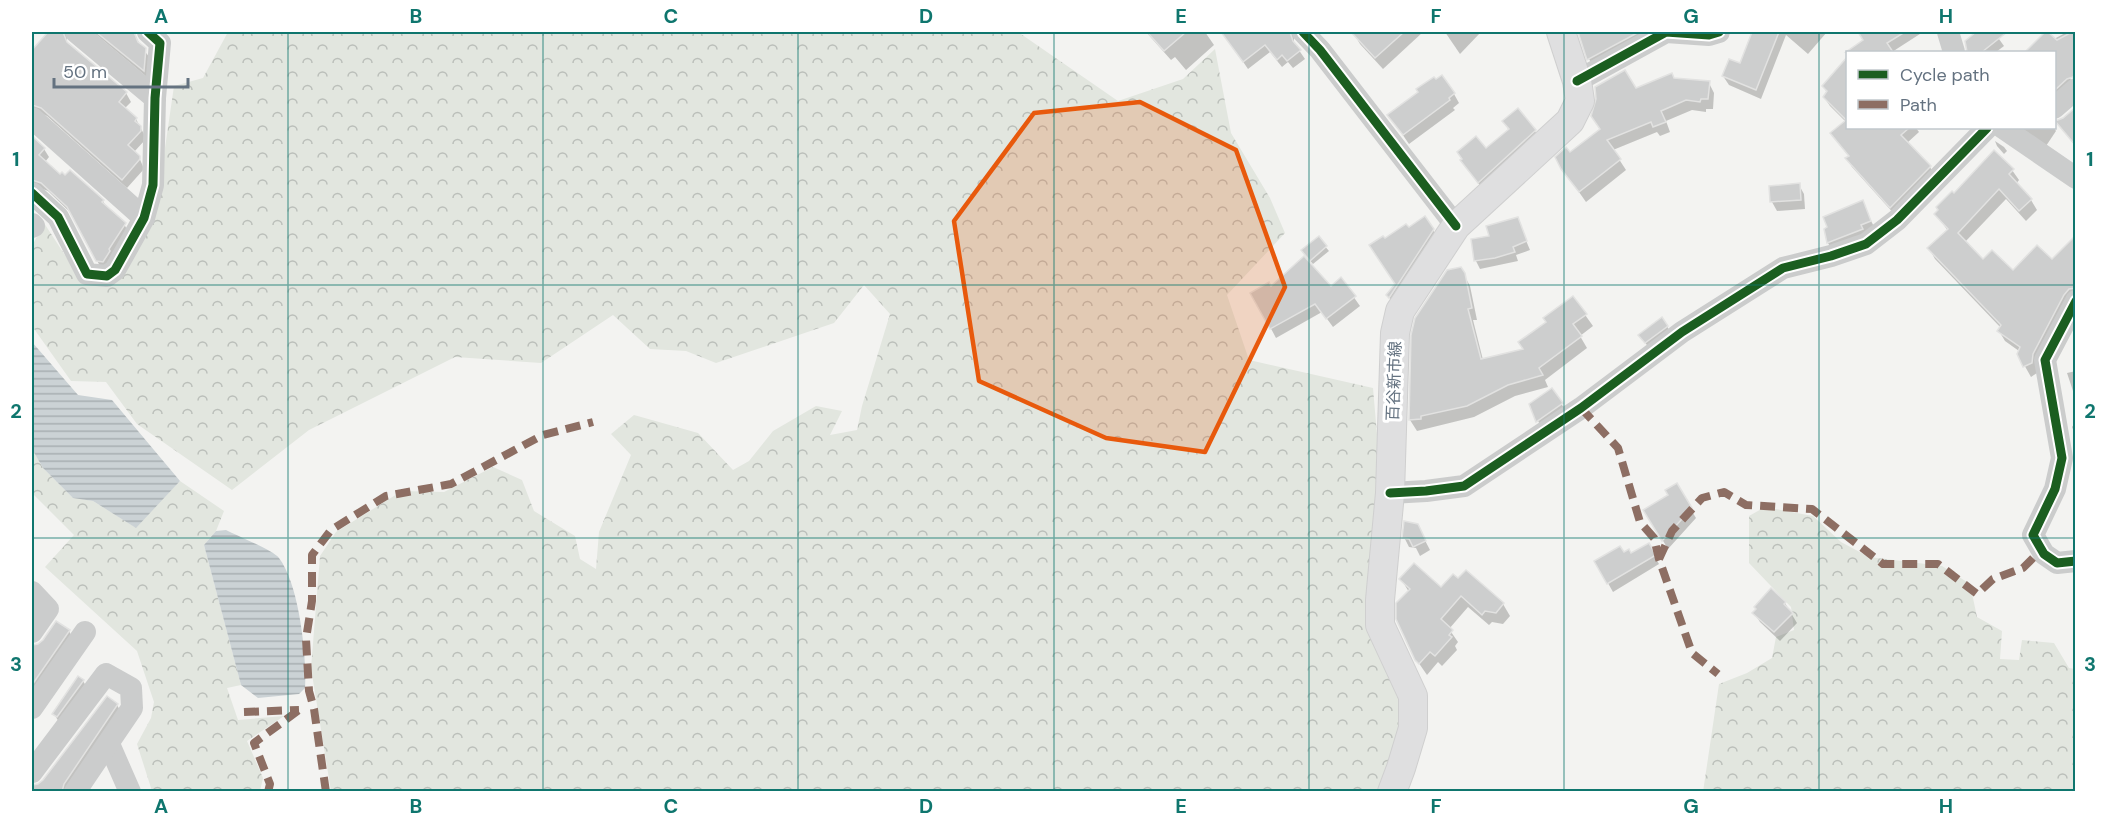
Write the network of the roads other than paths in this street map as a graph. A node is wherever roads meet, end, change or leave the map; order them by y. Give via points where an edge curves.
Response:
1 (76, 32) edge
2 (148, 32) edge
3 (1303, 32) edge
4 (1561, 32) edge
5 (1719, 32) edge
6 (1948, 32) edge
7 (1954, 51) edge
8 (1576, 81) junction
9 (2076, 89) edge
10 (155, 98) junction
11 (2056, 107) edge
12 (32, 118) edge
13 (1986, 129) edge
14 (2019, 132) edge
15 (2076, 178) edge
16 (32, 193) edge
17 (144, 218) junction
18 (1456, 226) junction
19 (2076, 301) edge
20 (1390, 494) junction
21 (2076, 561) edge
22 (32, 592) edge
23 (32, 632) edge
24 (85, 632) dead end
25 (32, 708) edge
26 (109, 744) junction
27 (32, 772) edge
28 (75, 792) edge
29 (130, 792) edge
30 (1392, 792) edge

1 - 10 street
2 - 10 street via 160,44
3 - 18 street
4 - 8 main road, 百谷新市線
5 - 8 street via 1666,32
6 - 7 street
8 - 18 main road, 百谷新市線 via 1580,102 1570,121
9 - 11 street
10 - 17 street via 153,185
12 - 17 street
13 - 20 street via 1897,220 1866,244 1783,268 1682,332 1581,408 1464,486
14 - 15 street
16 - 17 street via 58,217 87,274 106,276 115,270
18 - 20 main road, 百谷新市線 via 1400,311 1395,333
19 - 21 street via 2045,360 2062,458 2055,489 2033,535 2044,555 2057,563
20 - 30 main road, 百谷新市線 via 1380,625 1413,696 1413,728
22 - 23 street via 48,609
24 - 25 street
26 - 27 street via 132,708 131,688 106,674
26 - 28 street
26 - 29 street

